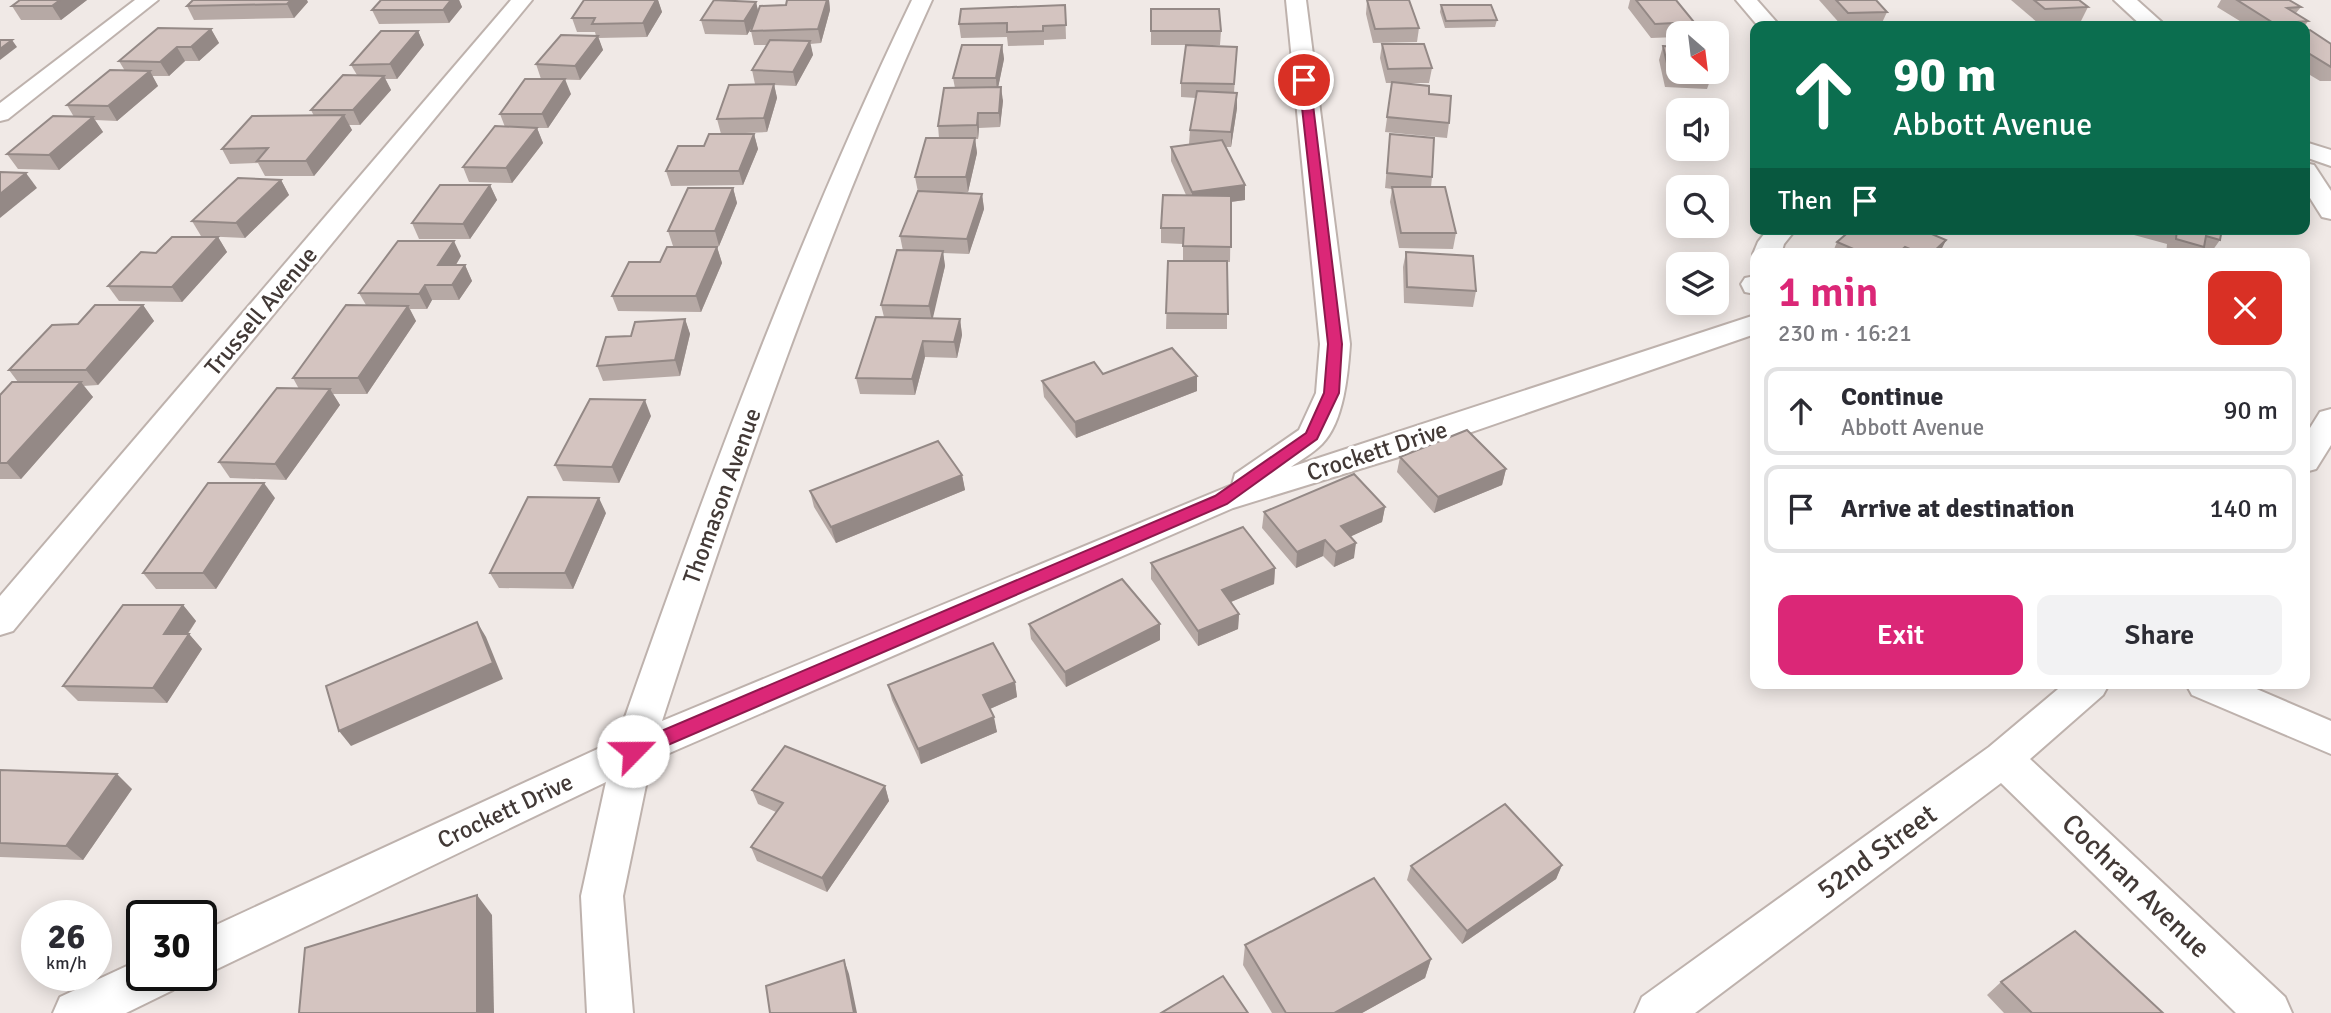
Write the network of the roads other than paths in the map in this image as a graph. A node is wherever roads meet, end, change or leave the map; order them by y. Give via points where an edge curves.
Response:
1 (148, 0) edge
2 (522, 0) edge
3 (922, 0) edge
4 (1296, 0) edge
5 (1746, 0) edge
6 (2124, 0) edge
7 (1765, 21) edge
8 (2149, 21) edge
9 (0, 114) edge
10 (2310, 151) edge
11 (2331, 159) edge
12 (2310, 178) edge
13 (2331, 211) edge
14 (1750, 326) edge
15 (2331, 419) edge
16 (2310, 453) edge
17 (1221, 500) junction
18 (0, 621) edge
19 (2085, 689) edge
20 (2217, 689) edge
21 (2331, 738) edge
22 (633, 751) junction
23 (2003, 759) junction
24 (217, 946) edge
25 (126, 990) edge
26 (76, 1013) edge
27 (611, 1013) edge
28 (1658, 1013) edge
29 (2269, 1013) edge

1 - 9 street
2 - 18 street, Trussell Avenue
3 - 22 street, Thomason Avenue via 871,109 711,518
4 - 17 street via 1335,344 1331,393 1312,436
5 - 7 street
6 - 8 street
10 - 11 street
12 - 13 street
14 - 17 street, Crockett Drive via 1394,447
15 - 16 street
17 - 22 street, Crockett Drive
19 - 23 street, 52nd Street
20 - 21 street
22 - 24 street, Crockett Drive
22 - 27 street, Thomason Avenue via 602,896
23 - 28 street, 52nd Street
23 - 29 street, Cochran Avenue
25 - 26 street

